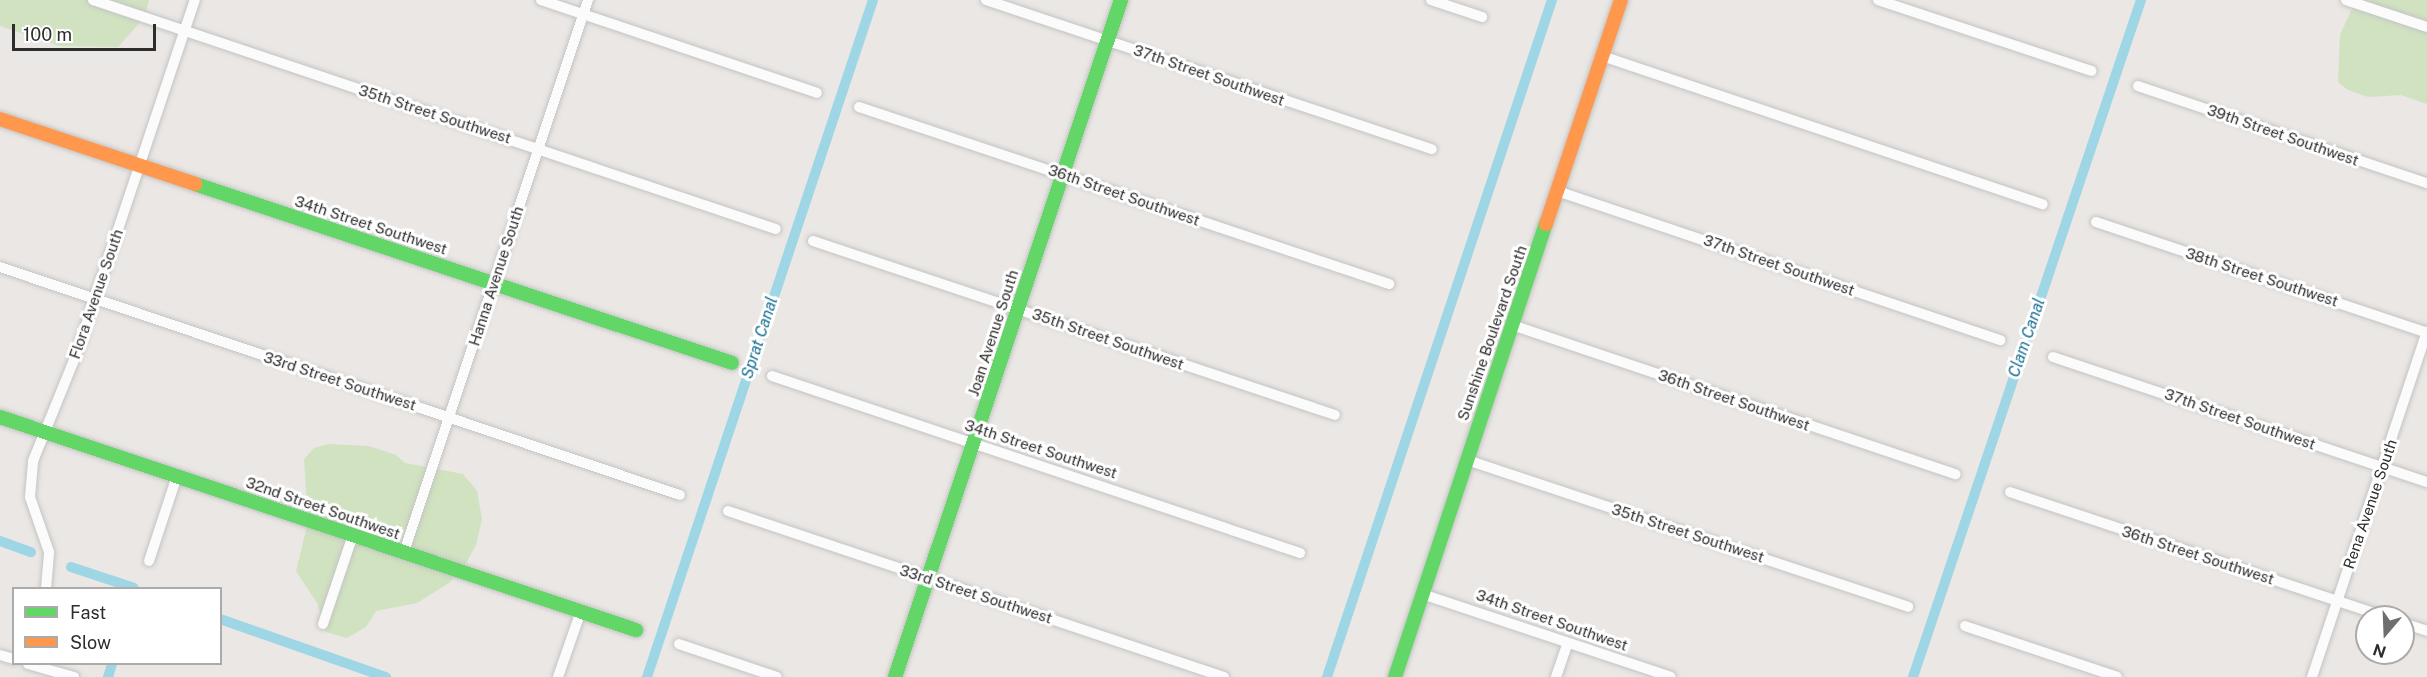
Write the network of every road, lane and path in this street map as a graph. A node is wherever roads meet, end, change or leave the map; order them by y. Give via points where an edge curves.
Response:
1 (93, 0) edge
2 (195, 0) edge
3 (541, 0) edge
4 (588, 0) edge
5 (986, 0) edge
6 (1121, 0) edge
7 (1431, 0) edge
8 (1621, 0) edge
9 (1878, 0) edge
10 (2348, 0) edge
11 (584, 14) junction
12 (1482, 17) dead end
13 (2427, 27) edge
14 (184, 31) junction
15 (1108, 41) junction
16 (1602, 56) junction
17 (2092, 71) dead end
18 (2138, 86) dead end
19 (817, 93) dead end
20 (859, 107) dead end
21 (0, 118) edge
22 (538, 149) junction
23 (1432, 149) dead end
24 (139, 165) junction
25 (1063, 175) junction
26 (2427, 183) edge
27 (1557, 191) junction
28 (2043, 204) dead end
29 (2096, 222) dead end
30 (776, 228) dead end
31 (813, 241) dead end
32 (0, 267) edge
33 (494, 284) junction
34 (1389, 284) dead end
35 (94, 299) junction
36 (1018, 309) junction
37 (1512, 326) junction
38 (2427, 332) edge
39 (2001, 340) dead end
40 (2053, 357) dead end
41 (732, 363) dead end
42 (772, 376) dead end
43 (1335, 415) dead end
44 (0, 417) edge
45 (449, 417) junction
46 (45, 432) junction
47 (973, 444) junction
48 (1467, 460) junction
49 (2382, 467) junction
50 (1956, 474) dead end
51 (177, 476) junction
52 (2427, 482) edge
53 (2010, 492) dead end
54 (680, 495) dead end
55 (728, 511) dead end
56 (353, 535) junction
57 (404, 552) junction
58 (1300, 553) dead end
59 (149, 561) dead end
60 (928, 579) junction
61 (46, 587) edge
62 (1422, 594) junction
63 (2337, 602) junction
64 (1908, 607) dead end
65 (2355, 608) edge
66 (580, 611) junction
67 (323, 624) dead end
68 (1965, 626) dead end
69 (636, 630) dead end
70 (1568, 643) junction
71 (679, 644) dead end
72 (35, 665) edge
73 (755, 674) edge
74 (74, 677) edge
75 (558, 677) edge
76 (777, 677) edge
77 (895, 677) edge
78 (1224, 677) edge
79 (1395, 677) edge
80 (1556, 677) edge
81 (1671, 677) edge
82 (2117, 677) edge
83 (2312, 677) edge

1 - 14 street, 35th Street Southwest
2 - 14 street, Flora Avenue South
3 - 11 street
4 - 11 street, Hanna Avenue South
5 - 15 street, 37th Street Southwest
6 - 15 street, Joan Avenue South
7 - 12 street
8 - 16 street, Sunshine Boulevard South
9 - 17 street
10 - 13 street
11 - 19 street
11 - 22 street, Hanna Avenue South
14 - 22 street, 35th Street Southwest
14 - 24 street, Flora Avenue South
15 - 23 street, 37th Street Southwest
15 - 25 street, Joan Avenue South
16 - 27 street, Sunshine Boulevard South
16 - 28 street
18 - 26 street, 39th Street Southwest
20 - 25 street, 36th Street Southwest
21 - 24 street, 34th Street Southwest
22 - 30 street, 35th Street Southwest
22 - 33 street, Hanna Avenue South
24 - 33 street, 34th Street Southwest
24 - 35 street, Flora Avenue South
25 - 34 street, 36th Street Southwest
25 - 36 street, Joan Avenue South
27 - 37 street, Sunshine Boulevard South
27 - 39 street, 37th Street Southwest
29 - 38 street, 38th Street Southwest
31 - 36 street, 35th Street Southwest
32 - 35 street, 33rd Street Southwest
33 - 41 street, 34th Street Southwest
33 - 45 street, Hanna Avenue South
35 - 45 street, 33rd Street Southwest
35 - 46 street, Flora Avenue South
36 - 43 street, 35th Street Southwest
36 - 47 street, Joan Avenue South
37 - 48 street, Sunshine Boulevard South
37 - 50 street, 36th Street Southwest
38 - 49 street, Rena Avenue South
40 - 49 street, 37th Street Southwest
42 - 47 street, 34th Street Southwest
44 - 46 street, 32nd Street Southwest
45 - 54 street, 33rd Street Southwest
45 - 57 street, Hanna Avenue South
46 - 51 street, 32nd Street Southwest
46 - 61 street, Flora Avenue South via 30,484 32,508 49,552
47 - 58 street, 34th Street Southwest
47 - 60 street, Joan Avenue South
48 - 62 street, Sunshine Boulevard South
48 - 64 street, 35th Street Southwest
49 - 52 street, 37th Street Southwest
49 - 63 street, Rena Avenue South
51 - 56 street, 32nd Street Southwest
51 - 59 street
53 - 63 street, 36th Street Southwest
55 - 60 street, 33rd Street Southwest
56 - 57 street, 32nd Street Southwest
56 - 67 street
57 - 66 street, 32nd Street Southwest
60 - 77 street, Joan Avenue South
60 - 78 street, 33rd Street Southwest
62 - 70 street, 34th Street Southwest
62 - 79 street, Sunshine Boulevard South
63 - 65 street, 36th Street Southwest
63 - 83 street, Rena Avenue South
66 - 69 street, 32nd Street Southwest
66 - 75 street
68 - 82 street
70 - 80 street
70 - 81 street, 34th Street Southwest
71 - 73 street
72 - 74 street
73 - 76 street

